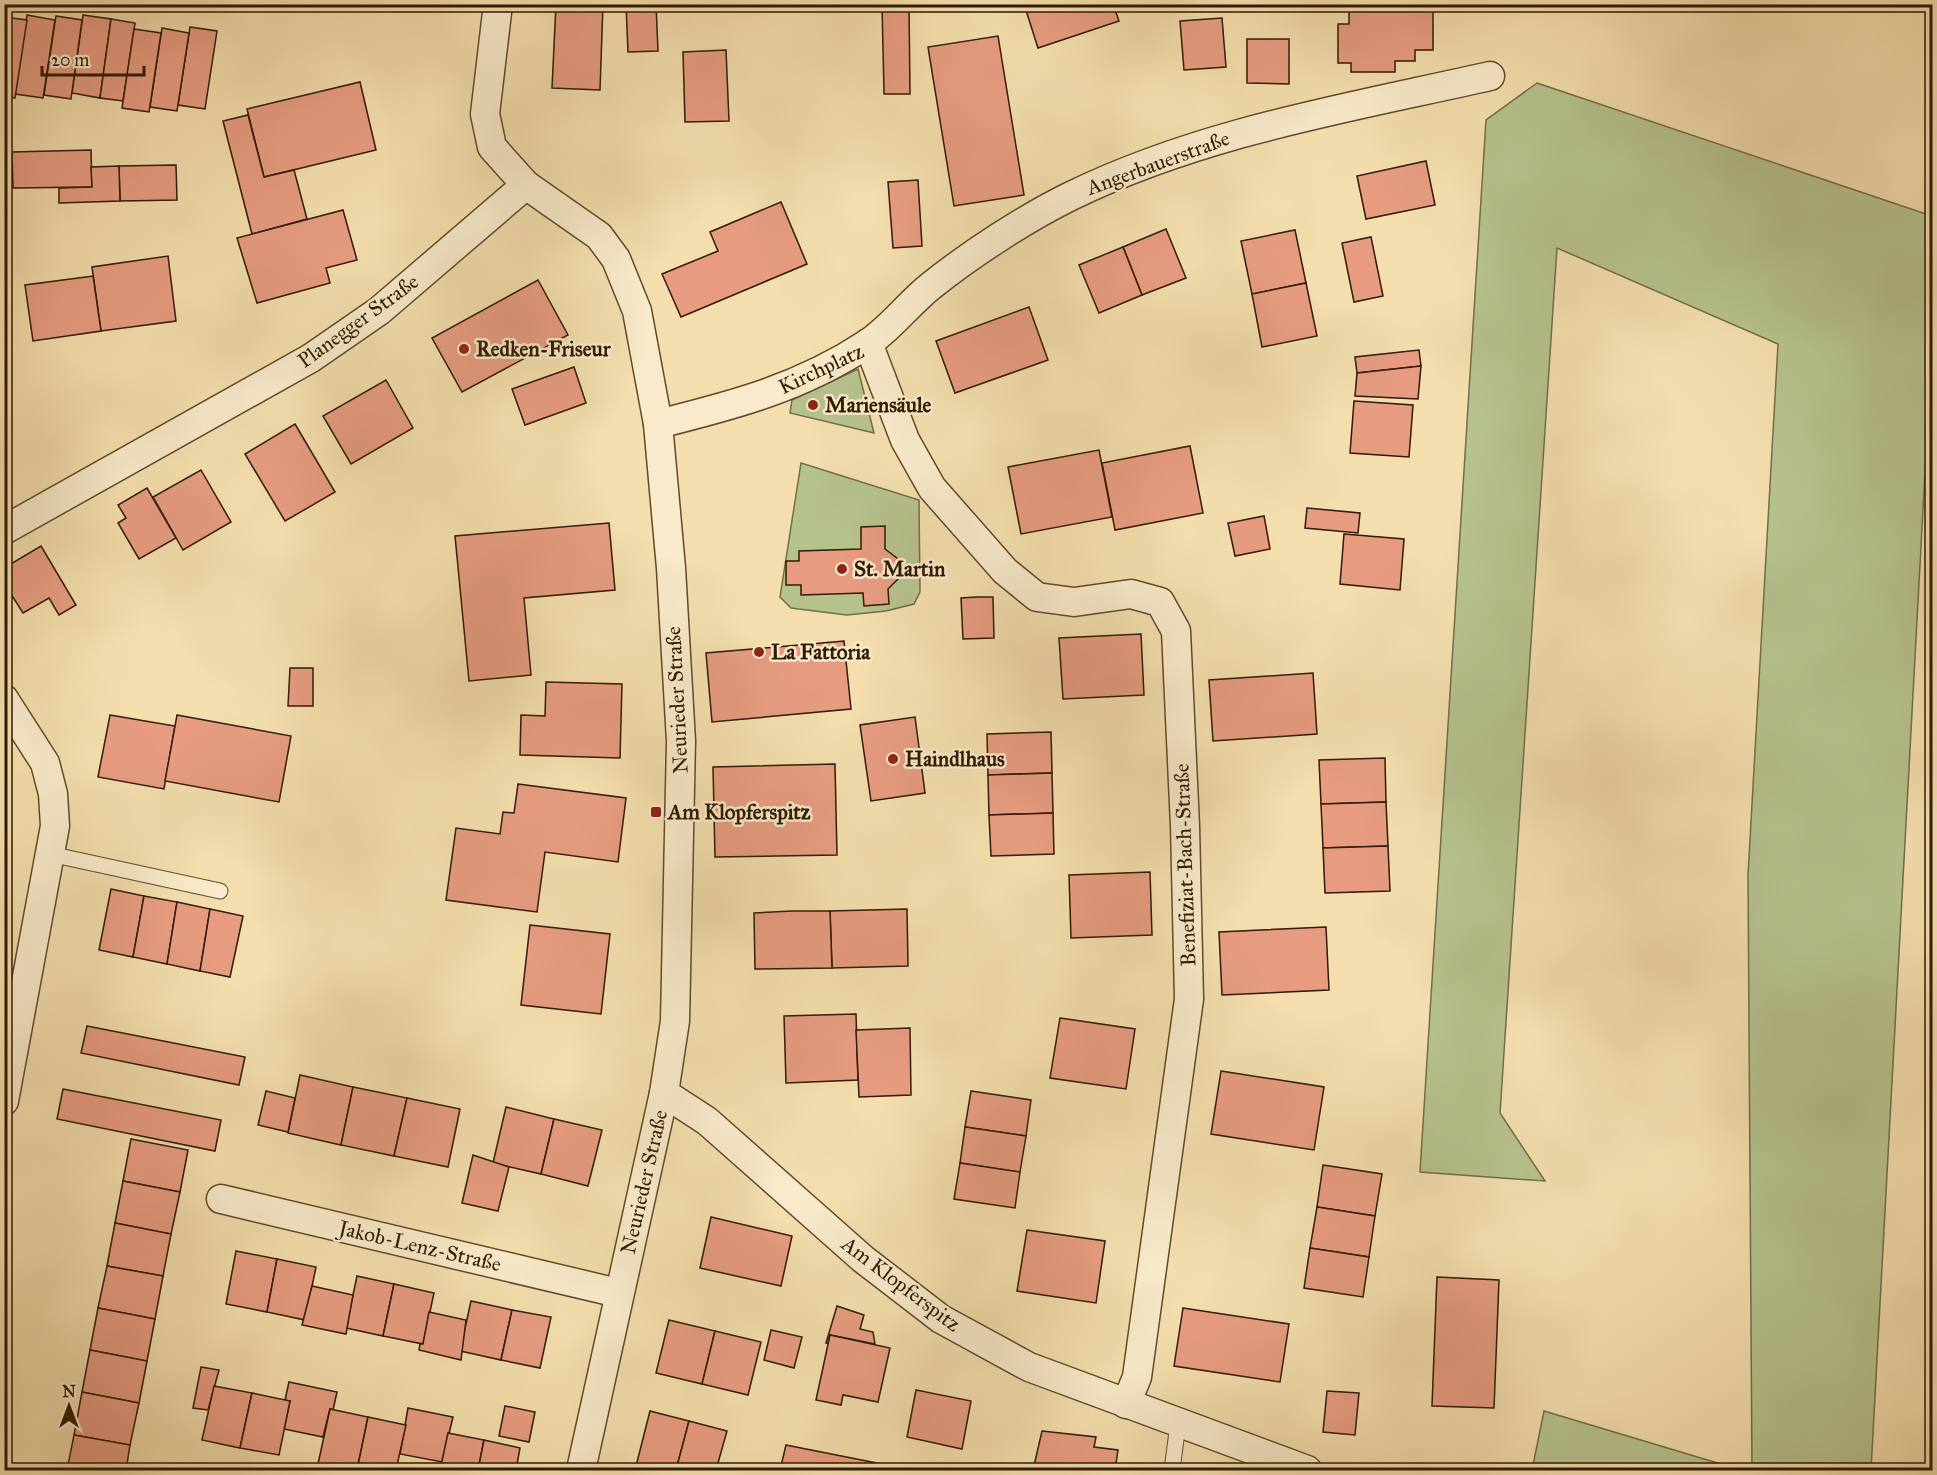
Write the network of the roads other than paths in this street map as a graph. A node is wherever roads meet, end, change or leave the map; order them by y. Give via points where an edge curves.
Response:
1 (498, 4) edge
2 (1490, 76) dead end
3 (526, 185) junction
4 (868, 343) junction
5 (658, 424) junction
6 (932, 488) joint
7 (4, 530) edge
8 (4, 699) edge
9 (50, 854) junction
10 (220, 891) dead end
11 (664, 1093) junction
12 (4, 1101) edge
13 (221, 1199) dead end
14 (618, 1293) junction
15 (1126, 1404) junction
16 (1178, 1424) junction
17 (581, 1470) edge
18 (1172, 1470) edge
19 (1306, 1470) edge

1 - 3 street via 485,114 492,147
2 - 4 street, Angerbauerstraße via 1259,128 1168,155 1081,192 989,245 931,286
3 - 5 street, Neurieder Straße via 599,236 616,259 637,311
3 - 7 street, Planegger Straße via 379,310 311,358
4 - 5 street, Kirchplatz via 797,383
4 - 6 street, Kirchplatz via 905,440
5 - 11 street, Neurieder Straße via 681,752 675,1021
6 - 15 street, Benefiziat-Bach-Straße via 1005,571 1037,597 1074,602 1131,594 1160,602 1176,631 1189,999 1137,1377
8 - 9 street via 45,763 53,794 55,826
9 - 10 lane
9 - 12 street
11 - 14 street, Neurieder Straße
11 - 15 street, Am Klopferspitz via 707,1121 863,1259 941,1319 1029,1367
13 - 14 street, Jakob-Lenz-Straße
14 - 17 street, Neurieder Straße
15 - 16 street, Am Klopferspitz
16 - 18 lane
16 - 19 street, Am Klopferspitz

